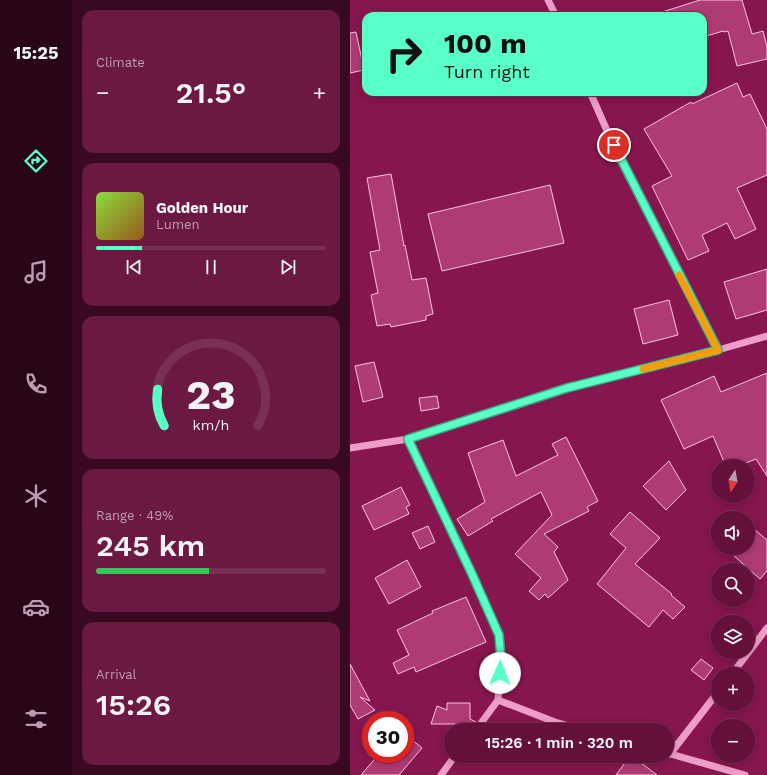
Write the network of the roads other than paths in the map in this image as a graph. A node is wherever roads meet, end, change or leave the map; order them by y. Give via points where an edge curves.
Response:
1 (548, 0) edge
2 (554, 12) edge
3 (592, 96) edge
4 (767, 336) edge
5 (718, 350) junction
6 (408, 439) junction
7 (350, 448) edge
8 (767, 628) edge
9 (737, 667) edge
10 (498, 700) junction
11 (711, 701) edge
12 (481, 723) edge
13 (558, 723) edge
14 (674, 748) edge
15 (674, 755) edge
16 (450, 763) edge
17 (441, 775) edge
18 (745, 775) edge

1 - 2 street
3 - 5 street via 619,158
4 - 5 street
5 - 6 street via 567,388
6 - 7 street
6 - 10 street via 499,635 501,660
8 - 9 street
10 - 12 street
10 - 13 street
11 - 14 street
15 - 18 street
16 - 17 street

